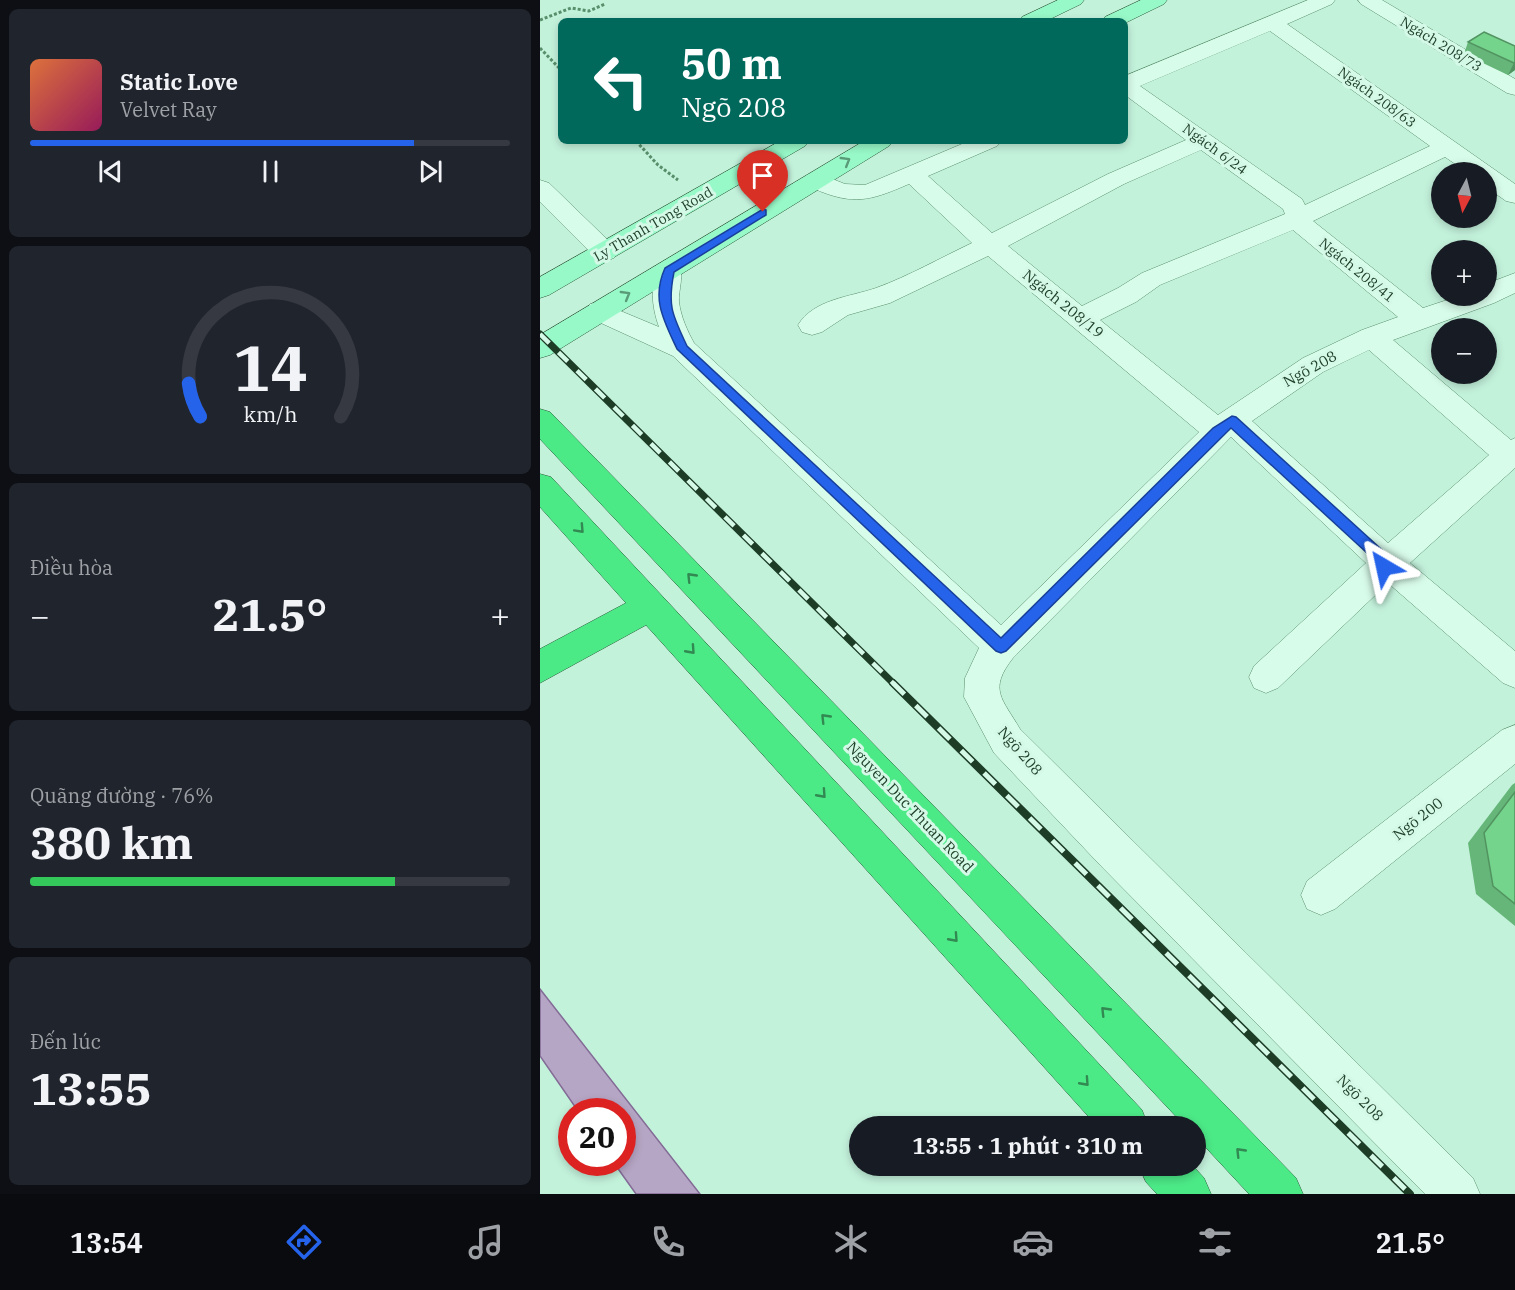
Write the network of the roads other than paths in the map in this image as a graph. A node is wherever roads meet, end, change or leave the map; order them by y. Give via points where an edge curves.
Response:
1 (1074, 0) edge
2 (1157, 0) edge
3 (1325, 0) edge
4 (1368, 0) edge
5 (1035, 18) edge
6 (1118, 18) edge
7 (1271, 22) junction
8 (1128, 83) edge
9 (1128, 86) edge
10 (1515, 88) edge
11 (1203, 141) junction
12 (792, 144) edge
13 (876, 144) edge
14 (982, 144) edge
15 (1446, 147) junction
16 (1468, 162) edge
17 (912, 174) junction
18 (815, 180) junction
19 (1497, 183) edge
20 (540, 188) edge
21 (1515, 195) edge
22 (1299, 218) junction
23 (990, 245) junction
24 (605, 252) junction
25 (669, 271) junction
26 (1515, 282) edge
27 (540, 289) edge
28 (1497, 290) edge
29 (1457, 306) edge
30 (599, 311) junction
31 (1081, 318) junction
32 (1419, 320) junction
33 (812, 325) dead end
34 (1372, 338) junction
35 (540, 348) edge
36 (682, 349) junction
37 (540, 420) edge
38 (1225, 426) junction
39 (1511, 452) edge
40 (540, 486) edge
41 (1388, 563) junction
42 (651, 606) junction
43 (1001, 647) junction
44 (540, 667) edge
45 (1515, 672) edge
46 (1266, 678) dead end
47 (1515, 742) edge
48 (1321, 895) dead end
49 (1117, 1116) edge
50 (1171, 1176) edge
51 (1188, 1194) edge
52 (1280, 1194) edge
53 (1457, 1194) edge

1 - 5 main road
2 - 6 main road
3 - 7 street
4 - 10 street, Ngách 208/73
7 - 8 street
7 - 15 street, Ngách 208/63
9 - 11 street, Ngách 6/24
11 - 22 street, Ngách 6/24 via 1293,206
11 - 23 street via 1116,179
12 - 24 main road, Ly Thanh Tong Road
18 -> 13 main road
14 - 17 street
15 - 16 street, Ngách 208/63
15 - 22 street
17 - 18 street via 855,194
17 - 23 street, Ngách 208/19
18 - 25 main road
19 - 21 street
20 - 24 street
22 - 31 street via 1159,275
22 - 32 street, Ngách 208/41 via 1302,225
23 - 31 street, Ngách 208/19
23 - 33 street via 881,296 839,308
24 - 27 main road, Ly Thanh Tong Road
30 -> 25 main road
25 - 36 street via 665,312
26 - 28 street, Ngõ 208
29 - 32 street, Ngõ 208
30 - 35 main road
30 - 36 street
31 - 38 street, Ngách 208/19
32 - 34 street, Ngõ 208
34 - 38 street, Ngõ 208 via 1313,365
34 - 39 street
36 - 43 street
52 -> 37 highway, Nguyen Duc Thuan Road
38 - 41 street, Ngách 208/19
38 - 43 street, Ngõ 208
39 - 41 street
40 -> 42 highway
41 - 45 street, Ngách 208/19
41 - 46 street
42 - 44 highway
42 -> 49 highway
43 - 53 street, Ngõ 208 via 982,678 982,697 1007,741
47 - 48 street, Ngõ 200
50 - 51 highway

